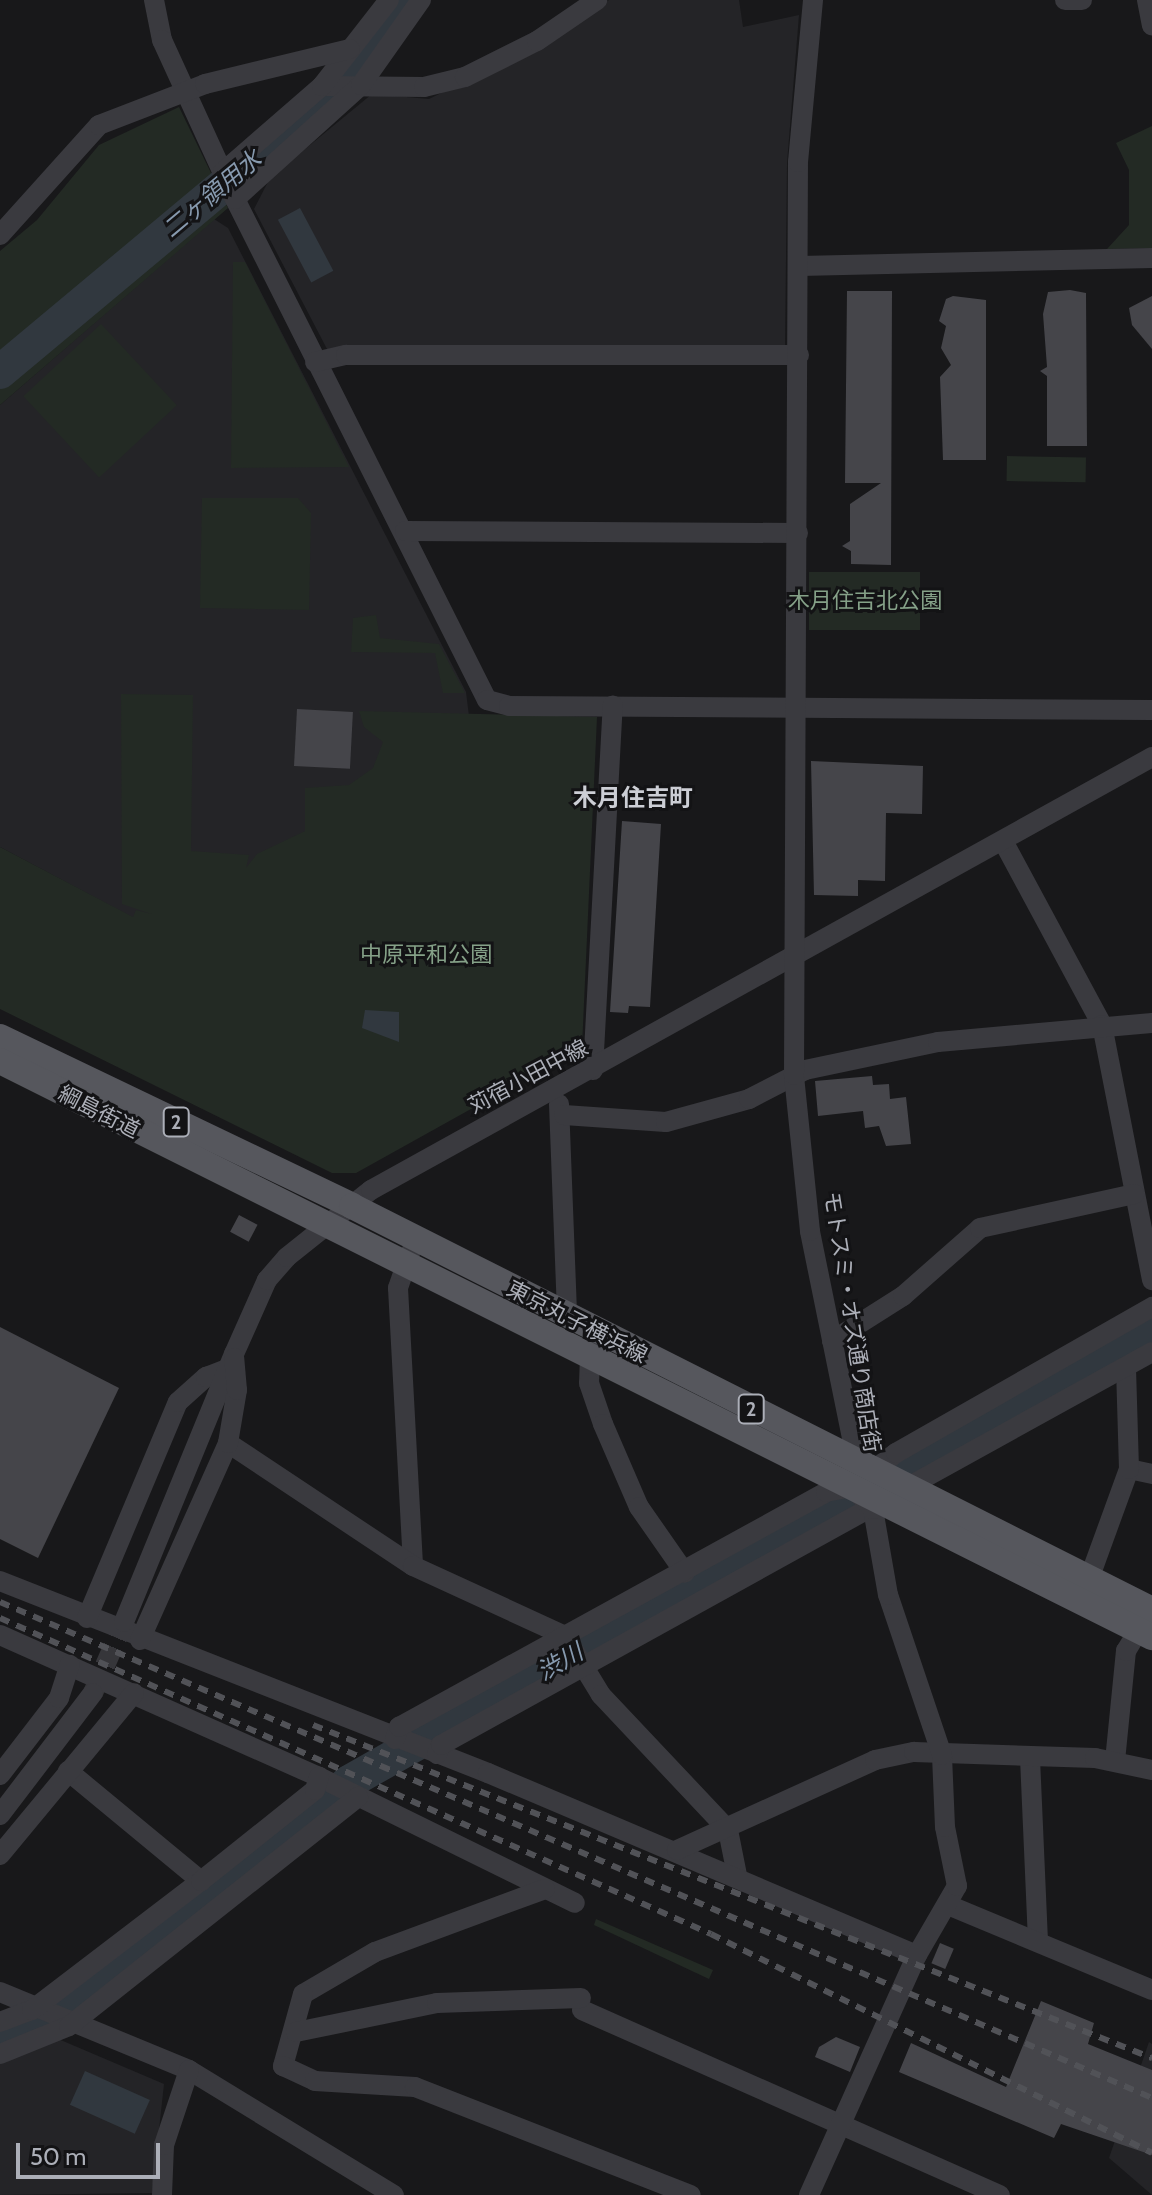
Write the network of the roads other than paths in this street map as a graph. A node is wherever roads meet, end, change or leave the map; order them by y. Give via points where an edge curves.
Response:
1 (154, 0) edge
2 (389, 0) edge
3 (421, 0) edge
4 (597, 0) edge
5 (813, 0) edge
6 (1065, 0) edge
7 (1082, 0) edge
8 (1147, 0) edge
9 (1152, 26) edge
10 (350, 49) junction
11 (361, 85) junction
12 (322, 86) junction
13 (185, 92) junction
14 (223, 174) junction
15 (234, 197) junction
16 (0, 235) edge
17 (1152, 258) edge
18 (800, 266) junction
19 (799, 355) junction
20 (315, 362) junction
21 (405, 531) junction
22 (798, 533) junction
23 (613, 706) junction
24 (798, 706) junction
25 (1152, 710) edge
26 (1152, 757) edge
27 (1003, 841) junction
28 (798, 955) junction
29 (1152, 1023) edge
30 (1102, 1025) junction
31 (0, 1037) edge
32 (0, 1061) edge
33 (593, 1070) junction
34 (794, 1075) junction
35 (554, 1093) junction
36 (564, 1115) junction
37 (1134, 1194) junction
38 (352, 1206) junction
39 (328, 1225) junction
40 (416, 1240) junction
41 (404, 1264) junction
42 (1152, 1280) edge
43 (1152, 1307) edge
44 (567, 1316) junction
45 (832, 1341) junction
46 (596, 1345) junction
47 (1152, 1352) edge
48 (231, 1361) junction
49 (1126, 1367) junction
50 (228, 1443) junction
51 (863, 1464) junction
52 (1129, 1469) junction
53 (1152, 1474) edge
54 (852, 1487) junction
55 (912, 1487) junction
56 (879, 1507) junction
57 (413, 1566) junction
58 (685, 1573) junction
59 (0, 1581) edge
60 (1085, 1590) junction
61 (87, 1618) junction
62 (1148, 1621) edge
63 (124, 1622) tunnel mouth
64 (0, 1635) edge
65 (565, 1636) junction
66 (140, 1640) junction
67 (70, 1665) junction
68 (584, 1667) junction
69 (93, 1693) tunnel mouth
70 (134, 1693) junction
71 (394, 1738) junction
72 (436, 1753) junction
73 (942, 1755) junction
74 (1030, 1758) junction
75 (1115, 1761) junction
76 (1152, 1770) edge
77 (68, 1771) junction
78 (0, 1775) edge
79 (319, 1777) junction
80 (358, 1797) junction
81 (0, 1815) edge
82 (728, 1830) junction
83 (677, 1850) junction
84 (0, 1855) edge
85 (737, 1875) junction
86 (201, 1881) junction
87 (545, 1889) junction
88 (575, 1903) dead end
89 (948, 1905) junction
90 (1038, 1942) junction
91 (917, 1955) junction
92 (1152, 1990) edge
93 (0, 1992) edge
94 (32, 2010) junction
95 (0, 2022) edge
96 (69, 2026) junction
97 (296, 2032) junction
98 (0, 2054) edge
99 (189, 2070) junction
100 (839, 2126) junction
101 (162, 2195) edge
102 (394, 2195) edge
103 (691, 2195) edge
104 (809, 2195) edge
105 (1000, 2195) edge

1 - 13 street via 162,40
2 - 10 street
3 - 11 street
4 - 11 street via 537,41 465,77 424,87
5 - 18 street, モトスミ・オズ通り商店街 via 798,162
6 - 7 street
8 - 9 street
10 - 12 street
10 - 13 street
11 - 12 street
11 - 15 street
12 - 14 street
13 - 14 street
13 - 16 street via 99,125
14 - 15 street
15 - 20 street
17 - 18 street
18 - 19 street, モトスミ・オズ通り商店街
19 - 20 street via 346,355
19 - 22 street, モトスミ・オズ通り商店街
20 - 21 street
21 - 22 street
21 - 23 street via 487,700 509,706
22 - 24 street, モトスミ・オズ通り商店街
23 - 24 street
23 - 33 street
24 - 25 street
24 - 28 street, モトスミ・オズ通り商店街
26 - 27 street, 苅宿小田中線
27 - 28 street, 苅宿小田中線
27 - 30 street
28 - 33 street, 苅宿小田中線
28 - 34 street, モトスミ・オズ通り商店街
29 - 30 street
30 - 34 street via 938,1042
30 - 37 street
31 - 38 main road, 東京丸子横浜線 / 2
32 - 39 main road, 綱島街道 / 2
33 - 35 street, 苅宿小田中線
34 - 36 street via 749,1099 666,1122
34 - 45 street, モトスミ・オズ通り商店街 via 810,1231
35 - 36 street
35 - 38 street, 苅宿小田中線
36 - 44 street
37 - 42 street
37 - 45 street via 980,1228 903,1296
38 - 39 street, 苅宿小田中線
38 - 40 main road, 東京丸子横浜線 / 2
39 - 41 main road, 東京丸子横浜線 / 2
39 - 48 street, 苅宿小田中線 via 267,1280
40 - 41 street
40 - 44 main road, 東京丸子横浜線 / 2
41 - 46 main road, 東京丸子横浜線 / 2
41 - 57 street via 398,1288
43 - 51 street
44 - 46 main road, 東京丸子横浜線 / 2
45 - 51 street, モトスミ・オズ通り商店街
46 - 51 main road, 東京丸子横浜線 / 2
46 - 54 main road, 東京丸子横浜線 / 2
46 - 58 street via 589,1383 619,1466 639,1507
47 - 49 street
48 - 50 street via 237,1390
48 - 61 street via 178,1402
48 - 63 street, 苅宿小田中線
49 - 52 street
49 - 55 street
50 - 57 street
50 - 66 street
51 - 54 street
51 - 55 main road, 東京丸子横浜線 / 2
52 - 53 street
52 - 60 street
54 - 56 main road, 東京丸子横浜線 / 2
54 - 58 street via 826,1492
55 - 56 street
55 - 60 main road, 東京丸子横浜線 / 2
56 - 60 main road, 東京丸子横浜線 / 2
56 - 68 street
56 - 73 street via 888,1595
57 - 65 street
58 - 65 street
59 - 61 street
60 - 62 main road, 東京丸子横浜線 / 2
61 - 66 street
62 - 75 street via 1126,1651
64 - 67 street
65 - 68 street
65 - 71 street via 399,1727
66 - 71 street
67 - 70 street
67 - 78 street via 59,1698
68 - 72 street via 441,1745
68 - 82 street via 601,1695
69 - 81 street
70 - 77 street
70 - 79 street
71 - 72 street
72 - 83 street
73 - 74 street
73 - 82 street via 914,1752 875,1760
73 - 89 street via 945,1827 957,1886
74 - 75 street
74 - 90 street
75 - 76 street
77 - 84 street
77 - 86 street
79 - 80 street
79 - 86 street via 315,1790
80 - 87 street
80 - 96 street
82 - 83 street
82 - 85 street
83 - 85 street
85 - 91 street
86 - 94 street
87 - 88 street
87 - 97 street via 483,1908 362,1960 303,1994
89 - 90 street
89 - 91 street
90 - 92 street
91 - 100 street
93 - 94 street
94 - 95 street
94 - 96 street
96 - 98 street
96 - 99 street
97 - 100 street via 437,2003 582,2004
97 - 103 street via 283,2066 315,2081 415,2087
99 - 101 street via 164,2145
99 - 102 street
100 - 104 street
100 - 105 street

